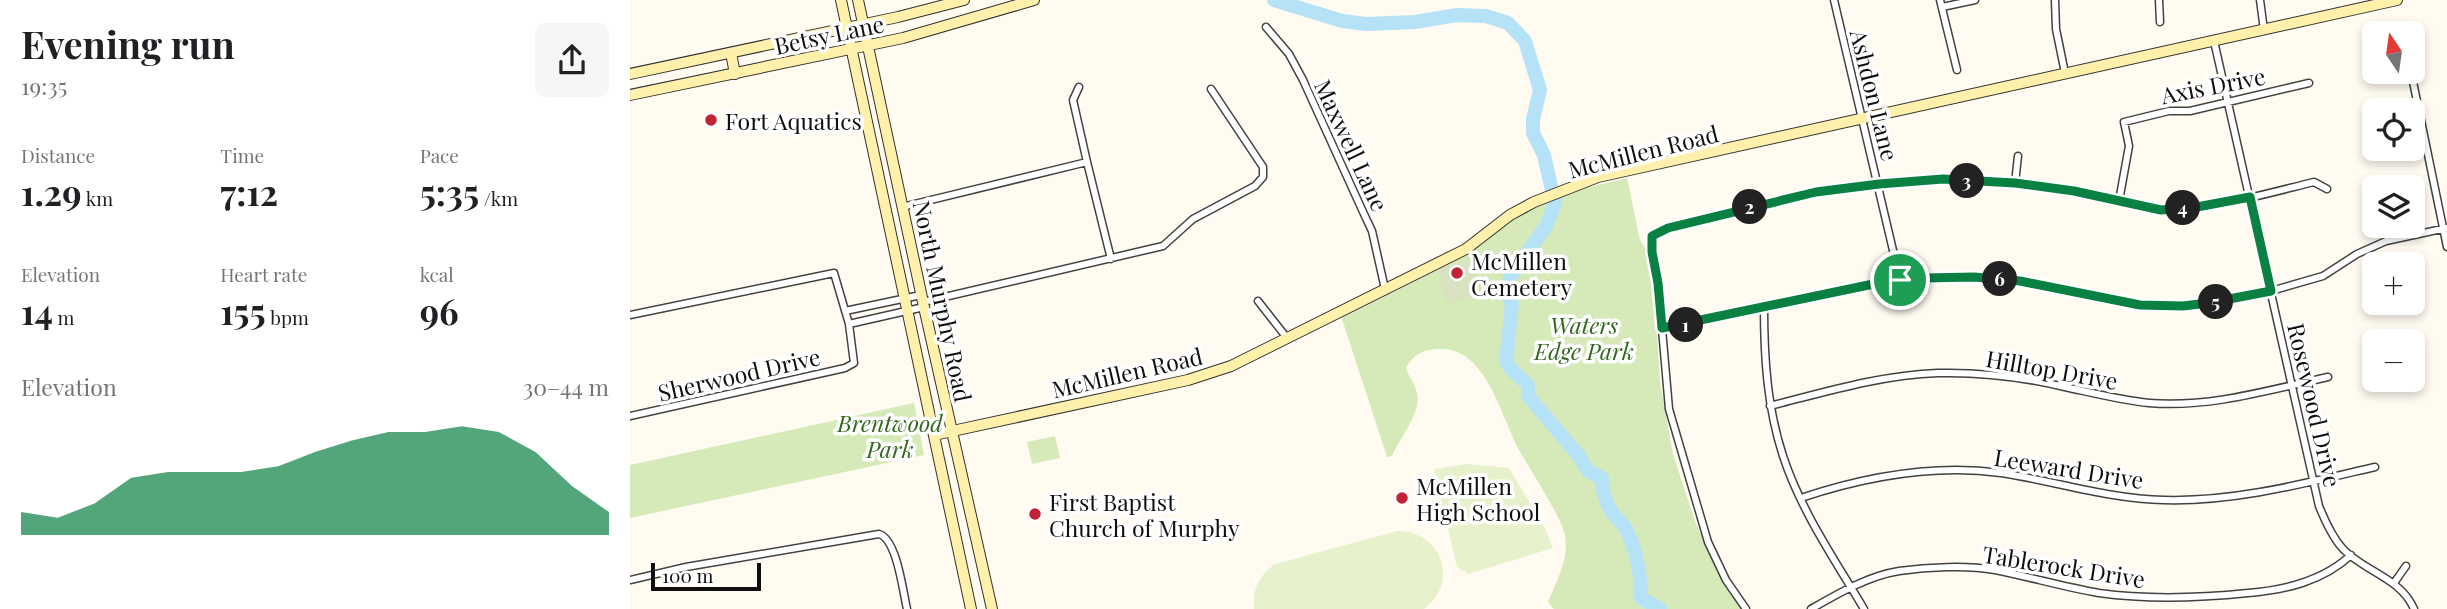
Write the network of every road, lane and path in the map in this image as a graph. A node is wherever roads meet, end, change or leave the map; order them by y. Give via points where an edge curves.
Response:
1 (841, 0) edge
2 (858, 0) edge
3 (964, 0) edge
4 (1034, 0) edge
5 (1834, 0) edge
6 (1975, 0) edge
7 (2055, 0) edge
8 (2159, 0) edge
9 (2260, 0) edge
10 (2398, 0) edge
11 (1941, 4) edge
12 (2160, 22) dead end
13 (863, 25) junction
14 (1266, 27) dead end
15 (846, 28) junction
16 (2264, 30) junction
17 (2214, 41) junction
18 (867, 46) junction
19 (851, 49) junction
20 (731, 53) junction
21 (1957, 70) dead end
22 (630, 74) edge
23 (735, 74) junction
24 (2065, 74) junction
25 (2309, 83) dead end
26 (2414, 84) edge
27 (1079, 87) dead end
28 (1211, 89) dead end
29 (630, 95) edge
30 (2228, 103) junction
31 (1863, 119) junction
32 (2018, 156) dead end
33 (1087, 162) junction
34 (2015, 183) junction
35 (1879, 184) junction
36 (2327, 189) dead end
37 (2250, 197) junction
38 (2119, 201) junction
39 (902, 206) junction
40 (2445, 228) edge
41 (2447, 247) edge
42 (1111, 259) junction
43 (1900, 280) junction
44 (1385, 289) junction
45 (2271, 291) junction
46 (905, 299) junction
47 (923, 301) junction
48 (1258, 301) dead end
49 (1764, 306) junction
50 (845, 311) junction
51 (908, 311) junction
52 (630, 315) edge
53 (849, 324) junction
54 (1662, 328) junction
55 (1287, 338) junction
56 (2328, 377) dead end
57 (2292, 385) junction
58 (1770, 406) junction
59 (630, 416) edge
60 (951, 431) junction
61 (934, 435) junction
62 (2375, 467) dead end
63 (2314, 481) junction
64 (1801, 498) junction
65 (2351, 555) junction
66 (2406, 566) dead end
67 (630, 580) edge
68 (2394, 583) junction
69 (1851, 587) junction
70 (2192, 598) junction
71 (907, 609) edge
72 (971, 609) edge
73 (992, 609) edge
74 (1746, 609) edge
75 (1811, 609) edge
76 (1864, 609) edge
77 (2194, 609) edge
78 (2414, 609) edge

1 - 15 main road, North Murphy Road
2 - 13 main road, North Murphy Road
3 - 13 main road, Betsy Lane
4 - 18 main road, Betsy Lane
5 - 31 street, Ashdon Lane
6 - 11 street
7 - 24 street
8 - 12 street
9 - 16 street
10 - 16 main road, McMillen Road
11 - 21 street
13 - 15 main road, Betsy Lane
13 - 18 main road, North Murphy Road
14 - 44 street, Maxwell Lane via 1299,71 1372,231
15 - 19 main road, North Murphy Road
15 - 20 main road, Betsy Lane
16 - 17 main road, McMillen Road
17 - 24 main road, McMillen Road
17 - 30 street, Rosewood Drive
18 - 19 main road, Betsy Lane
18 - 39 main road, North Murphy Road
19 - 23 main road, Betsy Lane
19 - 46 main road, North Murphy Road
20 - 22 main road, Betsy Lane
20 - 23 main road
23 - 29 main road, Betsy Lane
24 - 31 main road, McMillen Road
25 - 30 street, Axis Drive
26 - 40 street
27 - 33 street via 1073,100
28 - 42 street via 1263,167 1260,182 1193,219 1163,246
30 - 37 street, Rosewood Drive
30 - 38 street, Axis Drive via 2124,122 2129,146
31 - 35 street, Ashdon Lane
31 - 44 main road, McMillen Road via 1598,177 1534,202 1466,249
32 - 34 street
33 - 39 street
33 - 42 street
34 - 35 street via 1943,179
34 - 38 street
35 - 43 street, Ashdon Lane
35 - 54 street via 1792,197 1652,236
36 - 37 street via 2315,182
37 - 38 street via 2161,210
37 - 45 street, Rosewood Drive
39 - 47 main road, North Murphy Road
40 - 41 street
40 - 45 street via 2386,241 2323,276
42 - 47 street
43 - 45 street via 1974,277 2020,281 2140,305 2183,306
43 - 49 street
44 - 55 main road, McMillen Road
45 - 57 street, Rosewood Drive
46 - 47 street
46 - 50 street
46 - 51 main road, North Murphy Road
47 - 51 street
47 - 60 main road, North Murphy Road
48 - 55 street
49 - 54 street
49 - 58 street
50 - 52 street via 834,273
50 - 53 street
51 - 53 street
51 - 61 main road, North Murphy Road
53 - 59 street, Sherwood Drive via 854,363 845,368
54 - 74 street via 1669,409 1691,488 1708,542
55 - 60 main road, McMillen Road via 1231,366 1188,380
56 - 57 street, Hilltop Drive
57 - 58 street, Hilltop Drive via 2216,401 2150,403 2007,376 1937,373 1854,385
57 - 63 street, Rosewood Drive
58 - 64 street via 1783,457
60 - 61 main road, McMillen Road
60 - 73 main road, North Murphy Road
61 - 72 main road, North Murphy Road
62 - 63 street, Leeward Drive
63 - 64 street, Leeward Drive via 2238,496 2165,500 1952,470 1859,482
63 - 65 street, Rosewood Drive via 2328,527
64 - 69 street
65 - 68 street, Rosewood Drive
65 - 70 street, Tablerock Drive via 2336,569 2297,584
66 - 68 street
67 - 71 street via 873,533 885,536 894,552
68 - 78 street, Rosewood Drive
69 - 70 street, Tablerock Drive via 1897,572 1937,568 1993,570 2101,593
69 - 75 street, Tablerock Drive
69 - 76 street
70 - 77 street

